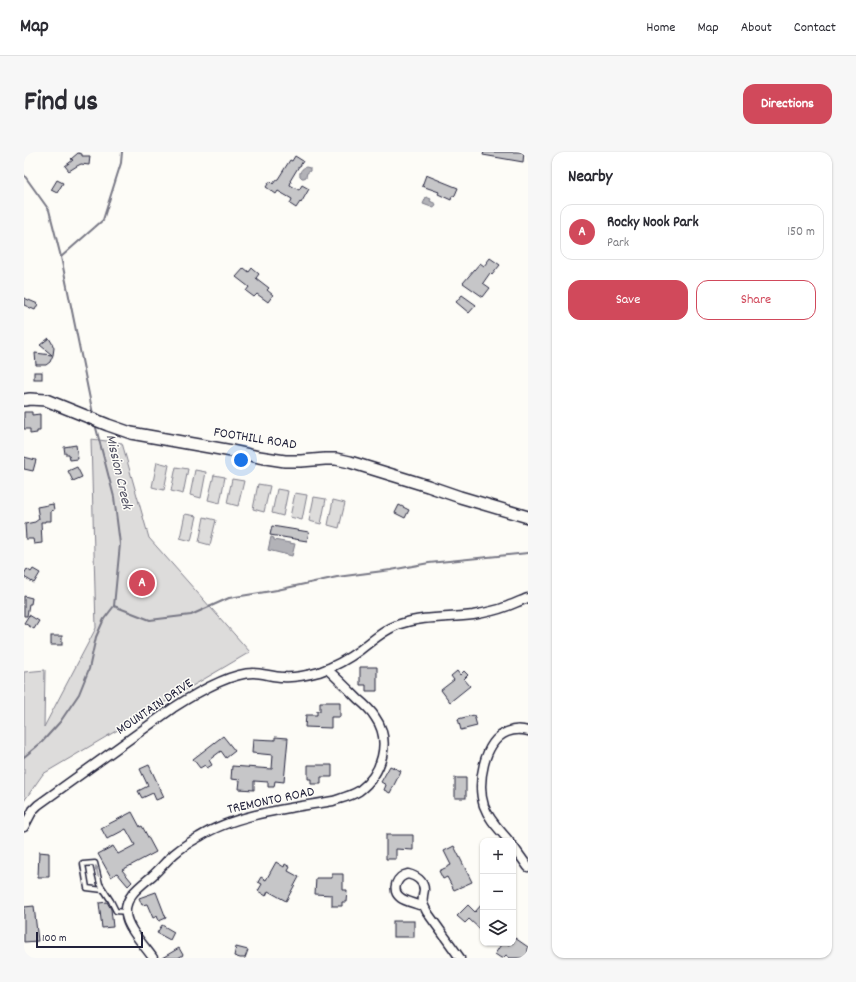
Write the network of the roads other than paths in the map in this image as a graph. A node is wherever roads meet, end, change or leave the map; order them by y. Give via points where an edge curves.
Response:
1 (24, 400) edge
2 (528, 517) edge
3 (528, 598) edge
4 (327, 669) junction
5 (528, 730) edge
6 (24, 827) edge
7 (507, 838) edge
8 (516, 850) edge
9 (528, 867) edge
10 (103, 890) junction
11 (423, 904) dead end
12 (126, 912) junction
13 (153, 958) edge
14 (460, 958) edge

1 - 2 main road, FOOTHILL ROAD via 46,400 131,433 285,461 325,459 350,462
3 - 4 street, MOUNTAIN DRIVE via 488,612 400,624 346,660
4 - 6 street, MOUNTAIN DRIVE via 284,678 251,673 205,689 173,708 38,805
4 - 12 street, TREMONTO ROAD via 369,709 379,723 384,740 383,750 379,766 371,780 359,791 344,798 241,819 199,836 174,854 134,892 129,899
5 - 7 street via 512,730 499,737 487,756 481,778 482,795 488,815
8 - 9 street
10 -> 10 lane via 95,863 83,864 87,888
10 - 12 lane via 116,911
11 - 14 street
12 - 13 street via 129,925

